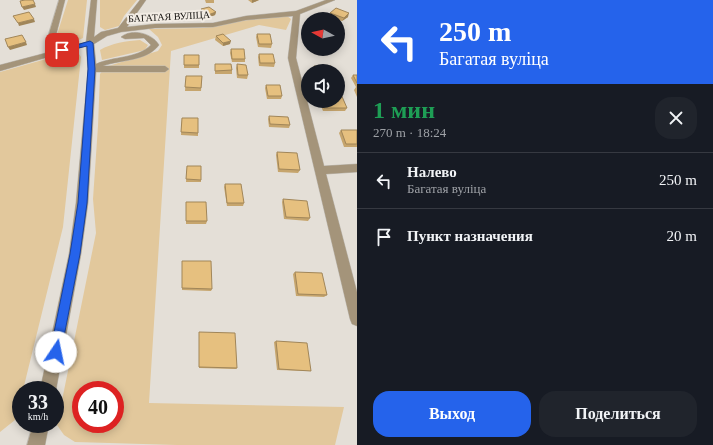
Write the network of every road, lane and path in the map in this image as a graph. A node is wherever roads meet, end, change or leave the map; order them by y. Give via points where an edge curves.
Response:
1 (62, 0) edge
2 (94, 0) edge
3 (143, 0) edge
4 (332, 0) edge
5 (296, 13) junction
6 (121, 30) junction
7 (90, 43) junction
8 (62, 50) junction
9 (0, 68) edge
10 (92, 69) junction
11 (165, 69) dead end
12 (357, 168) edge
13 (320, 170) junction
14 (357, 319) edge
15 (50, 381) edge
16 (39, 433) edge
17 (36, 445) edge

1 - 8 street via 51,40
2 - 7 street
3 - 6 street
4 - 5 street, БАГАТАЯ ВУЛІЦА
5 - 6 street, БАГАТАЯ ВУЛІЦА via 246,18 213,25 155,26
5 - 13 street via 292,58
6 - 7 street, БАГАТАЯ ВУЛІЦА via 104,34
7 - 8 street, БАГАТАЯ ВУЛІЦА
7 - 10 street
7 - 10 street via 139,36 153,40 155,45 145,53 107,62
8 - 9 street, БАГАТАЯ ВУЛІЦА
10 - 11 street
10 - 15 street via 82,203 75,254
12 - 13 street
13 - 14 street
16 - 17 street

